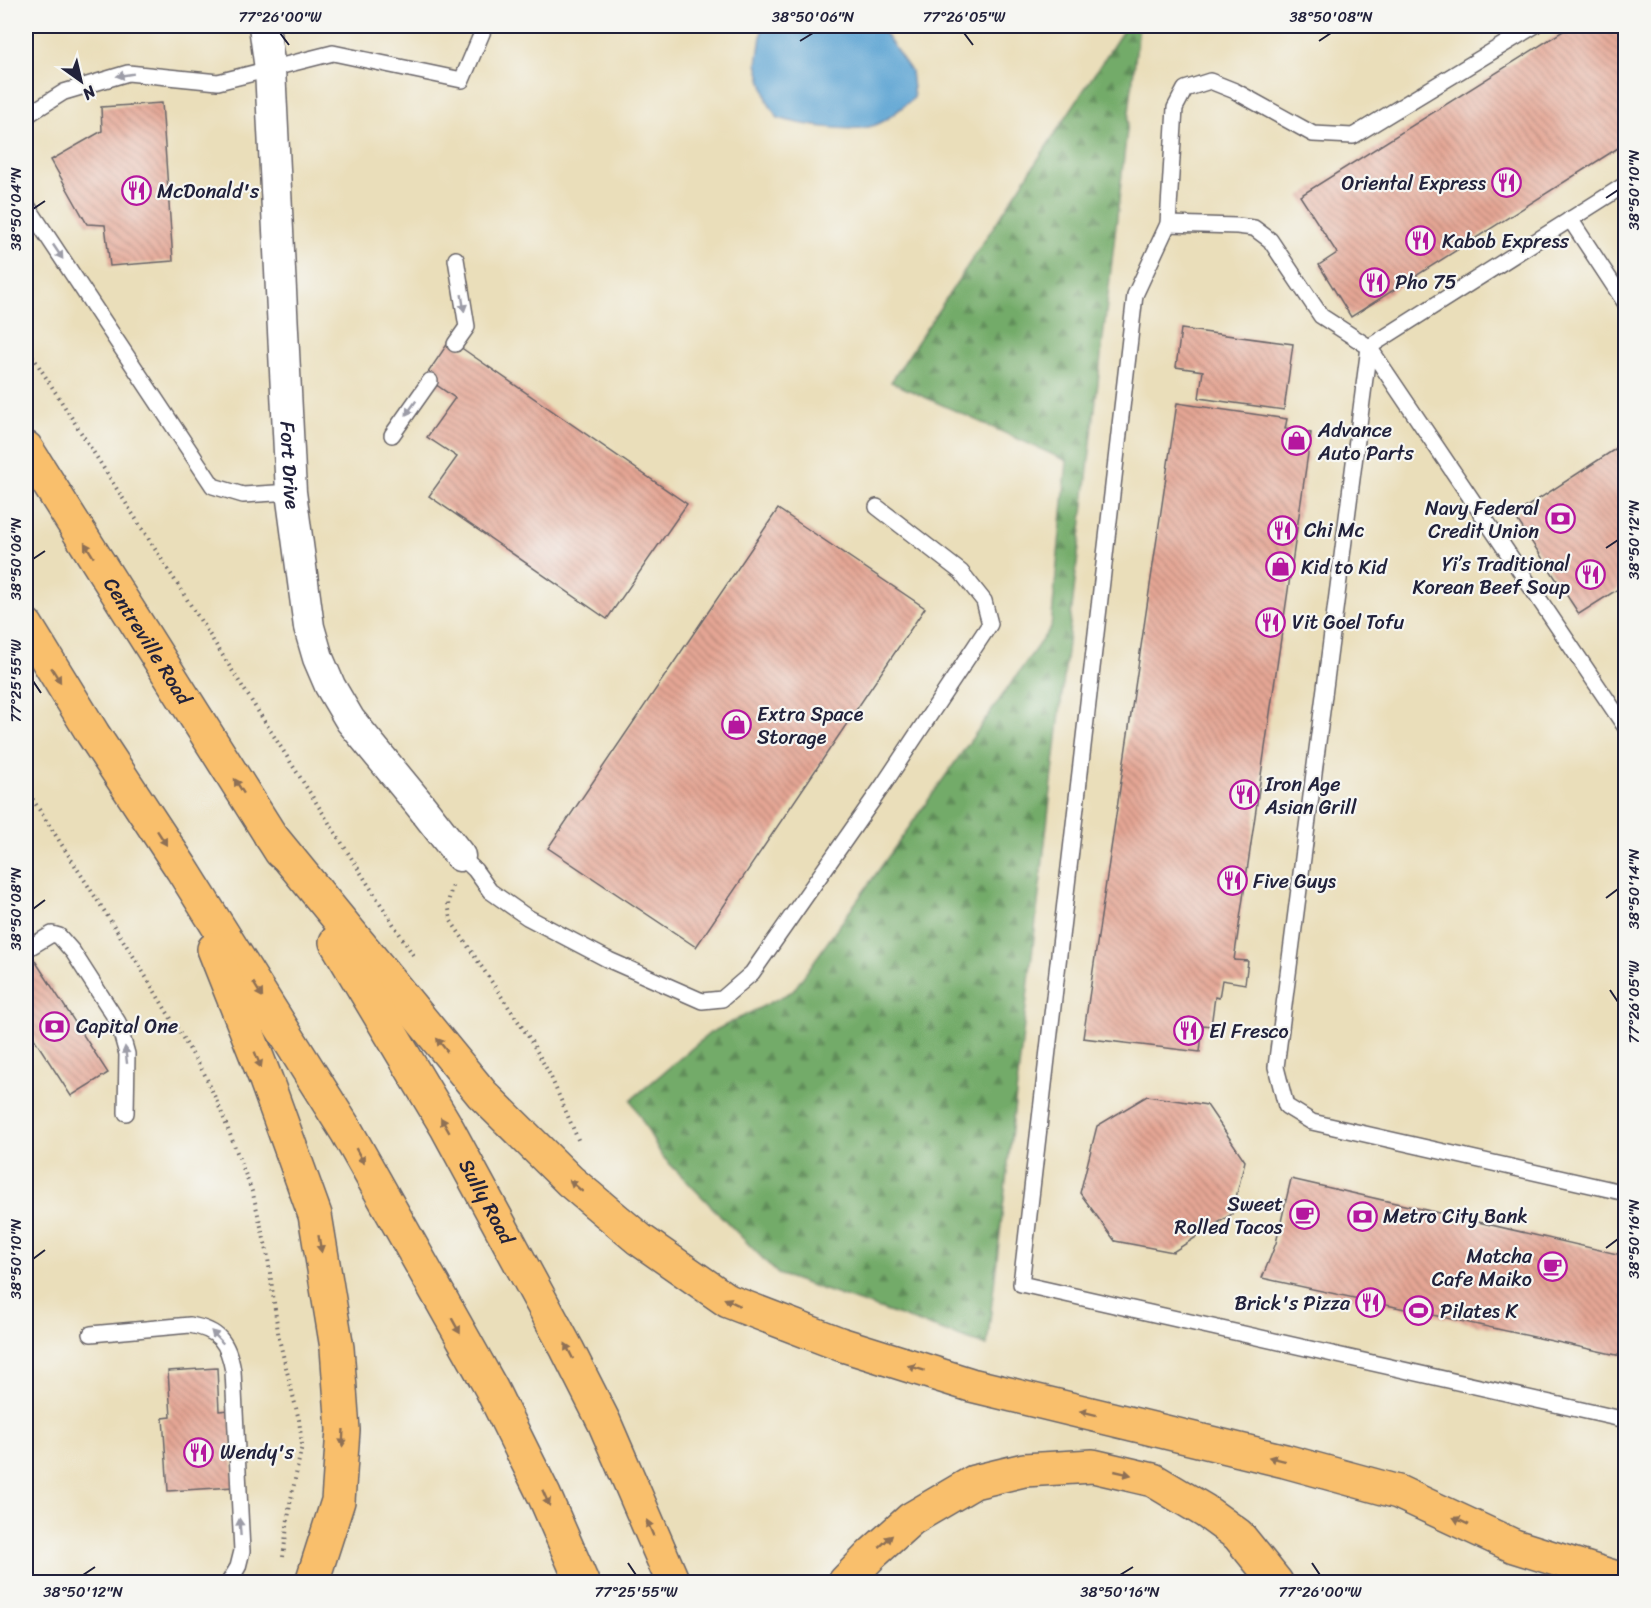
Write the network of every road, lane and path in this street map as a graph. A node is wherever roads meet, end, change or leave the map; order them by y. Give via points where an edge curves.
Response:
1 (264, 26) edge
2 (485, 26) edge
3 (1534, 26) edge
4 (270, 69) junction
5 (26, 116) edge
6 (1626, 184) edge
7 (26, 204) edge
8 (1570, 219) junction
9 (1168, 224) junction
10 (456, 259) dead end
11 (1626, 304) edge
12 (455, 344) dead end
13 (26, 346) edge
14 (1369, 347) junction
15 (430, 381) dead end
16 (392, 435) dead end
17 (26, 448) edge
18 (291, 492) junction
19 (877, 507) dead end
20 (26, 625) edge
21 (1626, 728) edge
22 (26, 789) edge
23 (270, 835) junction
24 (460, 856) junction
25 (182, 869) junction
26 (27, 950) dead end
27 (413, 955) dead end
28 (126, 1113) dead end
29 (570, 1181) junction
30 (1626, 1193) edge
31 (92, 1335) dead end
32 (1626, 1420) edge
33 (1514, 1546) junction
34 (283, 1559) dead end
35 (1626, 1581) edge
36 (229, 1582) edge
37 (312, 1582) edge
38 (582, 1582) edge
39 (673, 1582) edge
40 (845, 1582) edge
41 (1276, 1582) edge
42 (1547, 1582) edge

1 - 4 street, Fort Drive
2 - 4 lane via 462,80 333,53
3 - 9 lane via 1353,136 1313,134 1210,81 1185,89 1175,108
4 -> 5 lane via 218,82 128,73 64,92
4 - 18 street, Fort Drive
6 - 8 lane
7 -> 18 lane via 213,486 243,495
8 - 11 lane
8 - 14 lane
9 - 14 lane via 1254,228 1270,240 1321,316
9 - 32 lane via 1135,295 1021,1284
10 -> 12 lane via 467,327
13 - 27 path
14 - 21 lane
14 - 30 lane via 1276,1067 1286,1106 1312,1122
15 -> 16 lane
23 -> 17 highway, Centreville Road
18 - 24 street, Fort Drive via 309,627 330,686 350,720
19 - 24 lane via 961,572 984,600 990,624 752,973 722,999 702,1001 609,960 527,917 490,891
20 -> 25 highway
22 - 34 path via 205,1075 253,1194 302,1445
29 -> 23 highway via 482,1094
39 -> 23 highway, Sully Road via 604,1422 512,1244 446,1126
24 - 29 path via 448,903 451,921 550,1075 588,1162
25 -> 37 highway via 315,1215 337,1348 343,1430 338,1501
25 -> 38 highway via 347,1132 491,1388
28 -> 26 lane via 127,1054 118,1022 59,936 52,934
33 -> 29 highway via 1398,1492 971,1385 840,1344 739,1306 639,1239
36 -> 31 lane via 242,1551 233,1371 223,1341 206,1327 190,1324
33 - 35 highway
33 - 42 highway
40 -> 41 highway via 911,1519 974,1482 1024,1470 1094,1466 1153,1480 1205,1511 1238,1535

